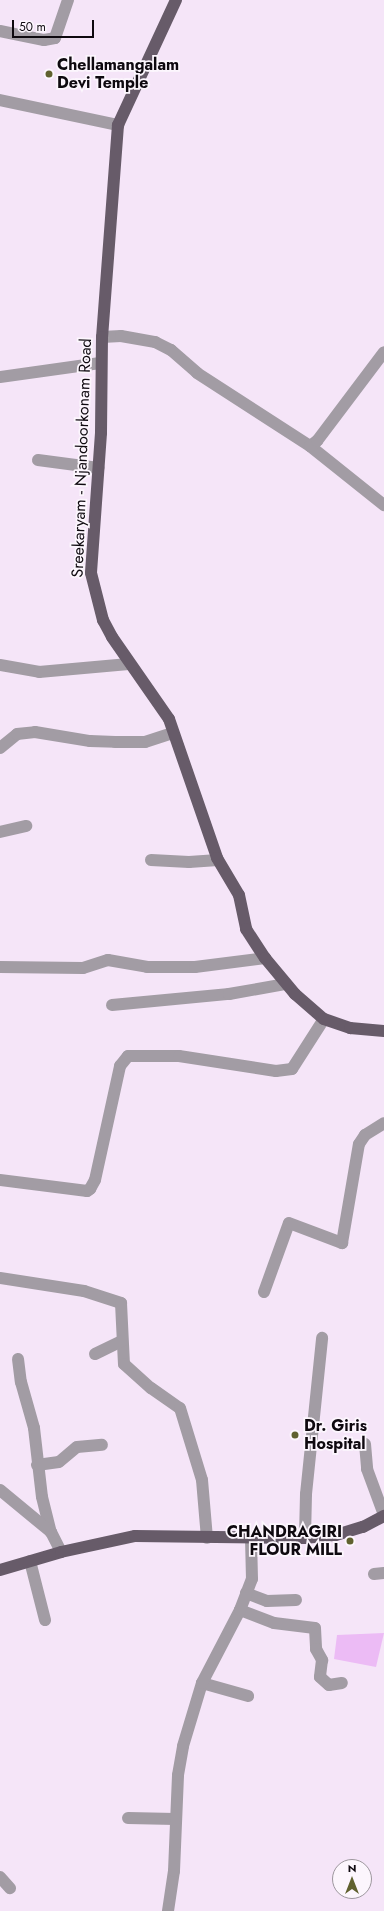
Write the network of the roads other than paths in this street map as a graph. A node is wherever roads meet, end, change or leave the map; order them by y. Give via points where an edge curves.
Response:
1 (68, 0) edge
2 (175, 0) edge
3 (0, 31) edge
4 (0, 100) edge
5 (118, 125) junction
6 (102, 337) junction
7 (384, 352) edge
8 (100, 363) junction
9 (0, 377) edge
10 (310, 446) junction
11 (38, 460) dead end
12 (98, 468) junction
13 (384, 505) edge
14 (129, 664) junction
15 (0, 665) edge
16 (173, 733) junction
17 (0, 748) edge
18 (26, 826) dead end
19 (0, 832) edge
20 (152, 860) dead end
21 (218, 860) junction
22 (265, 958) junction
23 (0, 967) edge
24 (286, 984) junction
25 (112, 1005) dead end
26 (324, 1019) junction
27 (384, 1031) edge
28 (384, 1123) edge
29 (0, 1180) edge
30 (0, 1278) edge
31 (264, 1292) dead end
32 (322, 1338) dead end
33 (122, 1341) junction
34 (95, 1354) dead end
35 (18, 1358) dead end
36 (366, 1444) dead end
37 (102, 1445) dead end
38 (37, 1465) junction
39 (0, 1490) edge
40 (384, 1515) edge
41 (51, 1532) junction
42 (207, 1538) junction
43 (305, 1538) junction
44 (251, 1539) junction
45 (61, 1552) junction
46 (30, 1561) junction
47 (0, 1570) edge
48 (246, 1593) junction
49 (296, 1600) dead end
50 (240, 1610) junction
51 (45, 1620) dead end
52 (202, 1683) junction
53 (342, 1683) dead end
54 (248, 1696) dead end
55 (128, 1818) dead end
56 (175, 1819) junction
57 (0, 1877) edge
58 (10, 1888) dead end
59 (168, 1911) edge

1 - 3 street via 55,38 44,40
2 - 5 main road, Sreekaryam - Njandoorkonam Road
4 - 5 street
5 - 6 main road, Sreekaryam - Njandoorkonam Road
6 - 8 main road, Sreekaryam - Njandoorkonam Road
6 - 10 street via 121,336 155,342 171,350 197,372
7 - 10 street via 317,441
8 - 9 street
8 - 12 main road, Sreekaryam - Njandoorkonam Road via 101,432
10 - 13 street
11 - 12 street
12 - 14 main road, Sreekaryam - Njandoorkonam Road via 91,573 103,620
14 - 15 street via 40,672
14 - 16 main road, Sreekaryam - Njandoorkonam Road via 168,719
16 - 17 street via 145,742 115,742 90,741 35,732 17,734
16 - 21 main road, Sreekaryam - Njandoorkonam Road
18 - 19 street
20 - 21 street
21 - 22 main road, Sreekaryam - Njandoorkonam Road via 239,895 246,928
22 - 23 street via 195,967 148,967 108,960 83,968
22 - 24 main road, Sreekaryam - Njandoorkonam Road
24 - 25 street via 229,994
24 - 26 main road, Sreekaryam - Njandoorkonam Road
26 - 27 main road, Sreekaryam - Njandoorkonam Road via 350,1028
26 - 29 street via 292,1069 276,1071 179,1056 128,1056 120,1066 95,1180 90,1189 87,1191
28 - 31 street via 360,1141 342,1244 289,1223
30 - 33 street via 84,1291 121,1303
32 - 43 street via 306,1494
33 - 34 street
33 - 42 street via 124,1364 151,1388 180,1408 202,1480
35 - 38 street via 21,1382 34,1428
36 - 40 street via 367,1469
37 - 38 street via 77,1447 59,1462
38 - 41 street
39 - 41 street
40 - 43 main road via 350,1531
41 - 45 street
42 - 44 main road
42 - 45 main road via 135,1536
43 - 44 main road
44 - 48 street via 252,1579
45 - 46 main road
46 - 47 main road
46 - 51 street
48 - 49 street via 267,1602
48 - 50 street
50 - 52 street
50 - 53 street via 274,1623 315,1628 316,1649 322,1660 320,1678 329,1685
52 - 54 street
52 - 56 street via 183,1746
55 - 56 street
56 - 59 street via 174,1871
57 - 58 street

